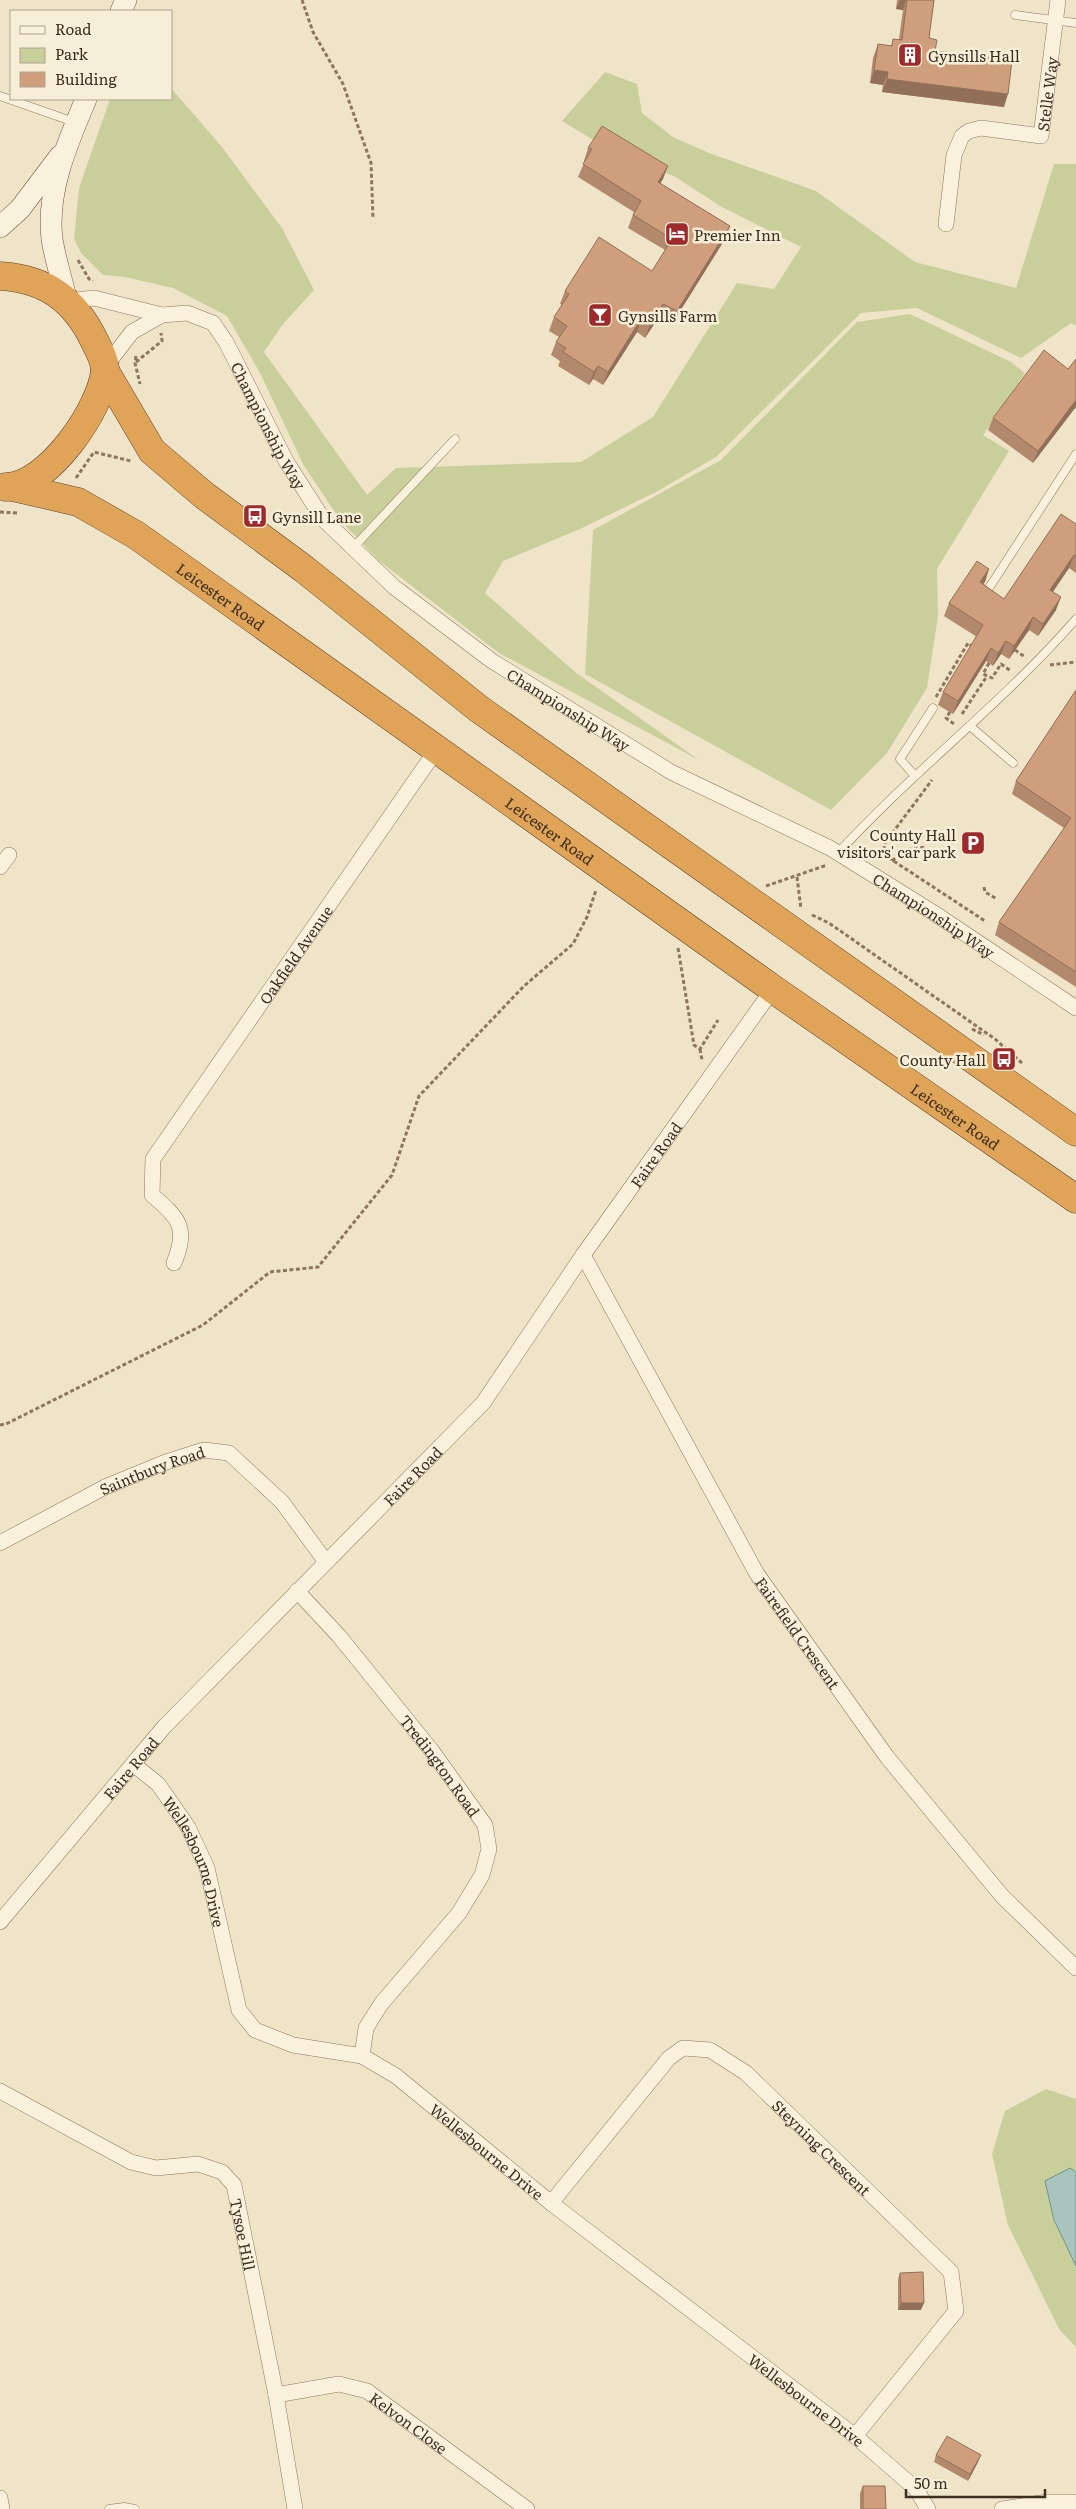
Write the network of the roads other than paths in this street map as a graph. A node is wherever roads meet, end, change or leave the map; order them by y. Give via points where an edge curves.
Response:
1 (1058, 0) edge
2 (1014, 15) dead end
3 (1055, 20) junction
4 (1076, 23) edge
5 (12, 100) edge
6 (86, 100) edge
7 (76, 122) junction
8 (65, 150) junction
9 (946, 224) dead end
10 (0, 227) edge
11 (0, 276) edge
12 (67, 300) junction
13 (160, 316) junction
14 (105, 369) junction
15 (455, 439) dead end
16 (1076, 454) edge
17 (5, 487) edge
18 (352, 549) junction
19 (987, 591) edge
20 (1076, 619) edge
21 (933, 708) road end
22 (970, 726) junction
23 (437, 749) junction
24 (1013, 763) dead end
25 (916, 776) junction
26 (845, 857) junction
27 (773, 989) junction
28 (1076, 1008) edge
29 (1076, 1132) edge
30 (1076, 1199) edge
31 (583, 1255) junction
32 (174, 1263) dead end
33 (0, 1542) edge
34 (326, 1562) junction
35 (297, 1591) junction
36 (134, 1764) junction
37 (0, 1922) edge
38 (1076, 1968) edge
39 (362, 2056) junction
40 (0, 2091) edge
41 (551, 2203) junction
42 (276, 2395) junction
43 (855, 2436) junction
44 (0, 2498) edge
45 (1076, 2502) edge
46 (1048, 2505) edge
47 (2, 2509) edge
48 (110, 2509) edge
49 (135, 2509) edge
50 (295, 2509) edge
51 (527, 2509) edge
52 (928, 2509) edge
53 (1002, 2509) edge

1 - 3 street, Stelle Way
2 - 3 lane
3 - 4 lane
3 - 9 street, Stelle Way via 1042,136 981,128 969,130 962,136 954,155
5 - 7 lane
6 - 7 street
7 - 8 street
8 - 10 street via 20,208
8 - 12 street via 50,214 52,239
11 - 12 highway via 32,282
12 - 13 street, Championship Way via 94,298
12 - 14 highway via 90,331
13 - 14 street, Championship Way via 132,332
13 - 18 street, Championship Way via 186,314 213,323 226,342 286,461 323,519
14 - 17 highway via 88,416 58,458 30,479
14 - 29 highway via 152,451 205,496 304,569 479,709
15 - 18 lane
16 - 19 lane
17 - 23 highway, Leicester Road via 78,502 136,535
18 - 26 street, Championship Way via 394,587 492,661 671,772
20 - 22 lane
21 - 25 lane via 900,759
22 - 24 lane
22 - 25 lane
23 - 27 highway, Leicester Road
23 - 32 street, Oakfield Avenue via 153,1159 152,1195 176,1219 182,1234
25 - 26 lane via 873,814
26 - 28 street, Championship Way
27 - 30 highway, Leicester Road
27 - 31 street, Faire Road
31 - 34 street, Faire Road via 482,1403
31 - 38 street, Fairefield Crescent via 757,1574 887,1757 1002,1896
33 - 34 street, Saintbury Road via 105,1487 204,1450 229,1453 282,1502
34 - 35 street, Faire Road
35 - 36 street, Faire Road via 164,1727
35 - 39 street, Tredington Road via 339,1636 432,1751 485,1824 489,1849 482,1875 459,1913 381,2004 366,2028
36 - 37 street, Faire Road
36 - 39 street, Wellesbourne Drive via 158,1784 188,1827 207,1868 239,2010 255,2030 293,2045
39 - 41 street, Wellesbourne Drive via 396,2076
40 - 42 street, Tysoe Hill via 131,2162 156,2168 198,2164 222,2172 234,2185
41 - 43 street, Wellesbourne Drive
41 - 43 street, Steyning Crescent via 669,2058 683,2048 710,2050 746,2073 951,2272 956,2310
42 - 50 street, Tysoe Hill
42 - 51 street, Kelvon Close via 339,2384 367,2391
43 - 52 street, Wellesbourne Drive via 916,2489
44 - 47 street
45 - 46 street
46 - 53 street
48 - 49 lane via 124,2506

